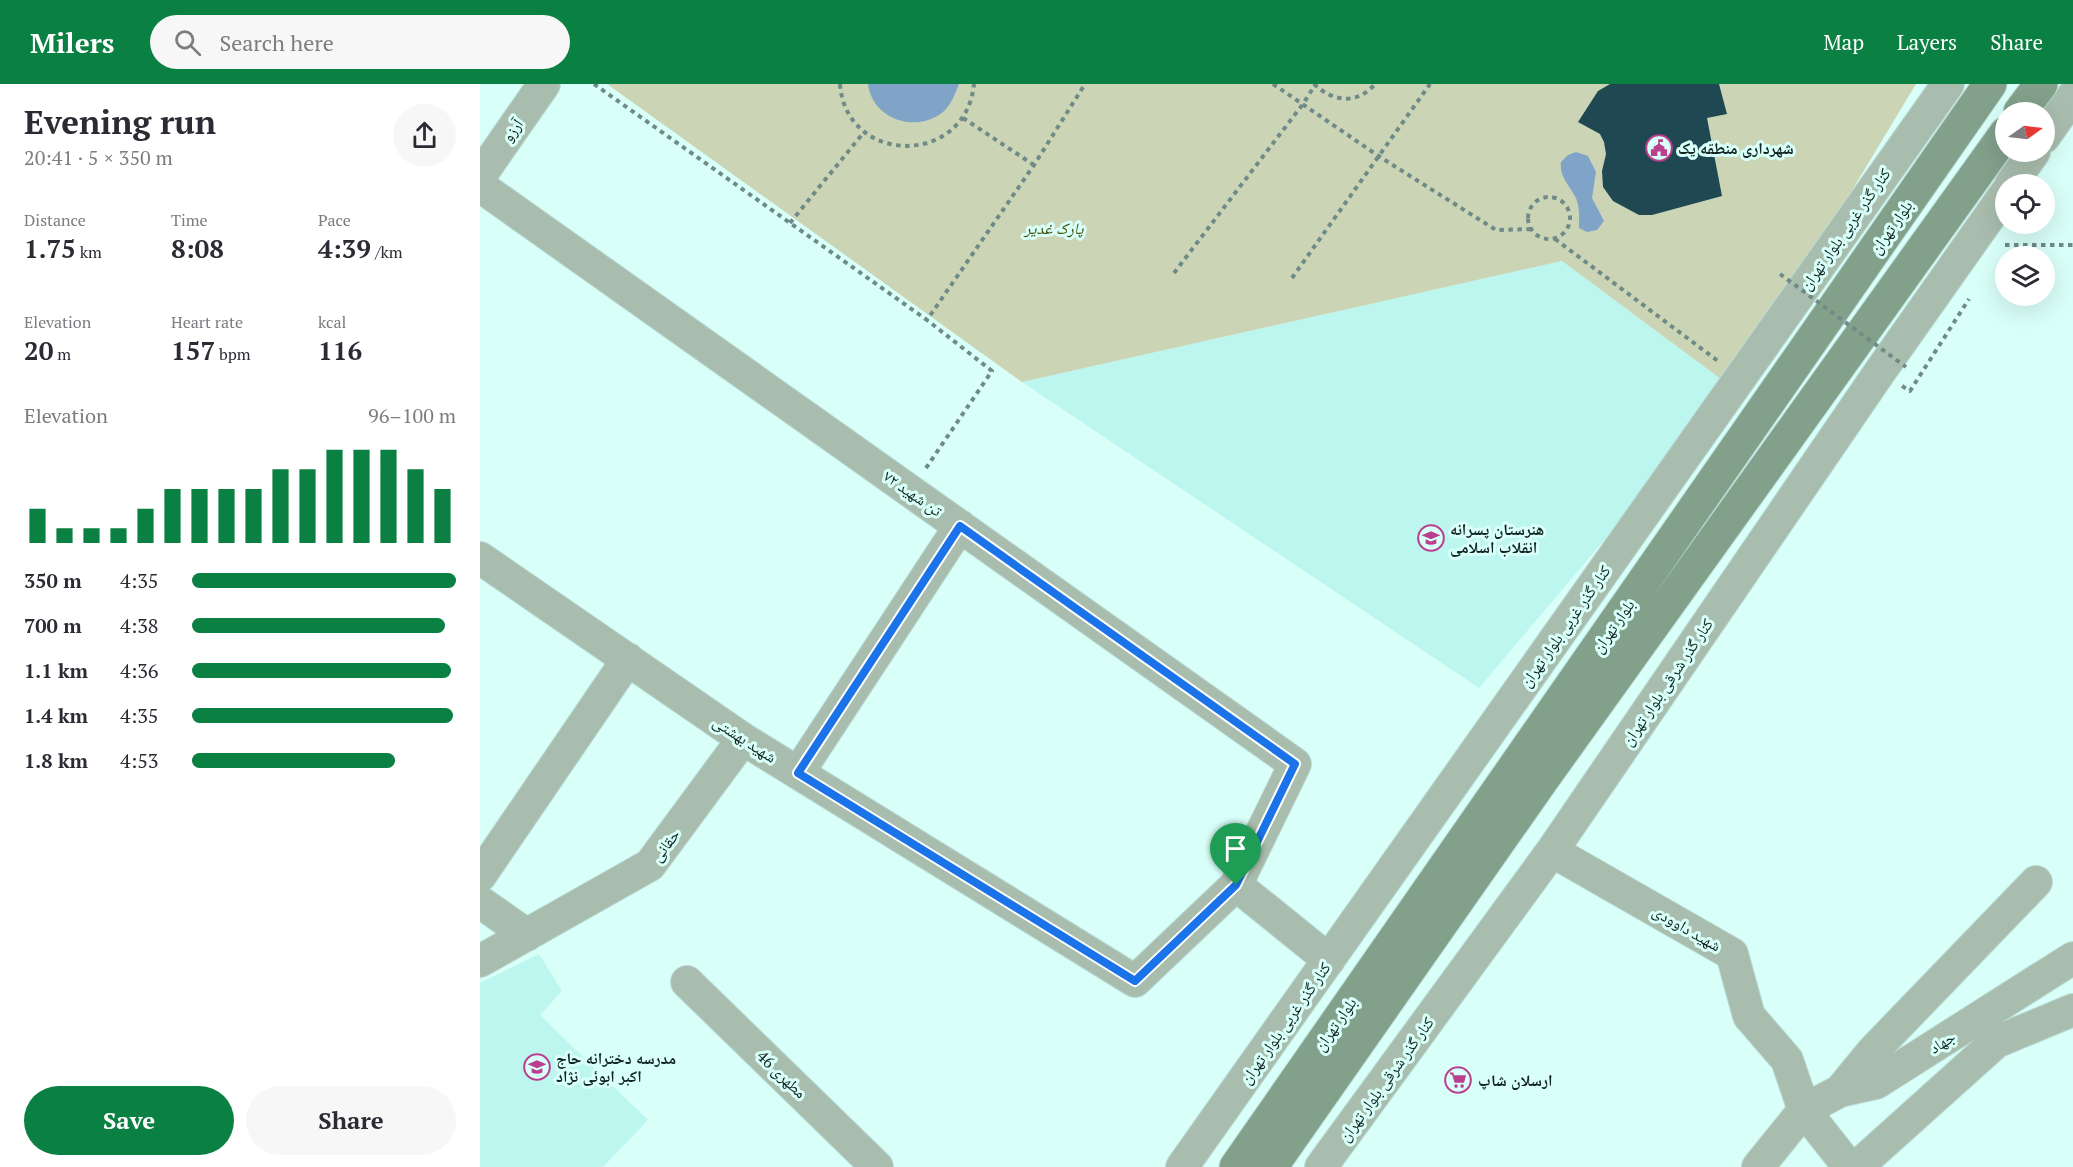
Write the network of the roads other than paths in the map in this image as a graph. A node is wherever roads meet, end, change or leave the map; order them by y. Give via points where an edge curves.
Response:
1 (544, 84) edge
2 (1948, 84) edge
3 (1990, 84) edge
4 (2041, 84) edge
5 (2073, 96) edge
6 (2028, 102) edge
7 (2055, 121) edge
8 (1995, 148) edge
9 (480, 176) edge
10 (480, 186) edge
11 (1995, 209) edge
12 (960, 526) junction
13 (480, 558) edge
14 (628, 659) junction
15 (743, 739) junction
16 (798, 773) junction
17 (1552, 851) junction
18 (480, 876) edge
19 (2036, 882) dead end
20 (1236, 885) junction
21 (480, 902) edge
22 (527, 935) junction
23 (2073, 958) edge
24 (1329, 960) junction
25 (480, 961) edge
26 (687, 982) dead end
27 (2073, 1010) edge
28 (1840, 1091) junction
29 (1804, 1110) junction
30 (877, 1167) edge
31 (1182, 1167) edge
32 (1236, 1167) edge
33 (1271, 1167) edge
34 (1321, 1167) edge
35 (1758, 1167) edge
36 (1850, 1167) edge
37 (1857, 1167) edge

1 - 9 street, آرزو
2 - 24 street, کنار گذر غربی بلوار تهران
3 - 32 main road, بلوار تهران
4 - 6 main road
5 - 7 street
8 - 33 main road, بلوار تهران via 1542,780
10 - 12 street, ۷۲ تن شهید
11 - 17 street, کنار گذر شرقی بلوار تهران
12 - 16 street
12 - 20 street, ۷۲ تن شهید via 1295,764
13 - 14 street, شهید بهشتی
14 - 15 street, شهید بهشتی
14 - 18 street
15 - 16 street, شهید بهشتی
15 - 22 street, حقانی via 650,865
16 - 20 street, شهید بهشتی via 1135,981
17 - 29 street, شهید داوودی via 1732,954 1749,1016 1787,1060
17 - 34 street, کنار گذر شرقی بلوار تهران
19 - 28 street via 1873,1051
20 - 24 street
21 - 22 street
22 - 25 street, حقانی
23 - 28 street, جهاد via 1876,1083
24 - 31 street, کنار گذر غربی بلوار تهران
26 - 30 street, مطهری 46
27 - 37 street, جهاد via 1996,1042
28 - 29 street, جهاد
29 - 35 street
29 - 36 street, شهید داوودی

